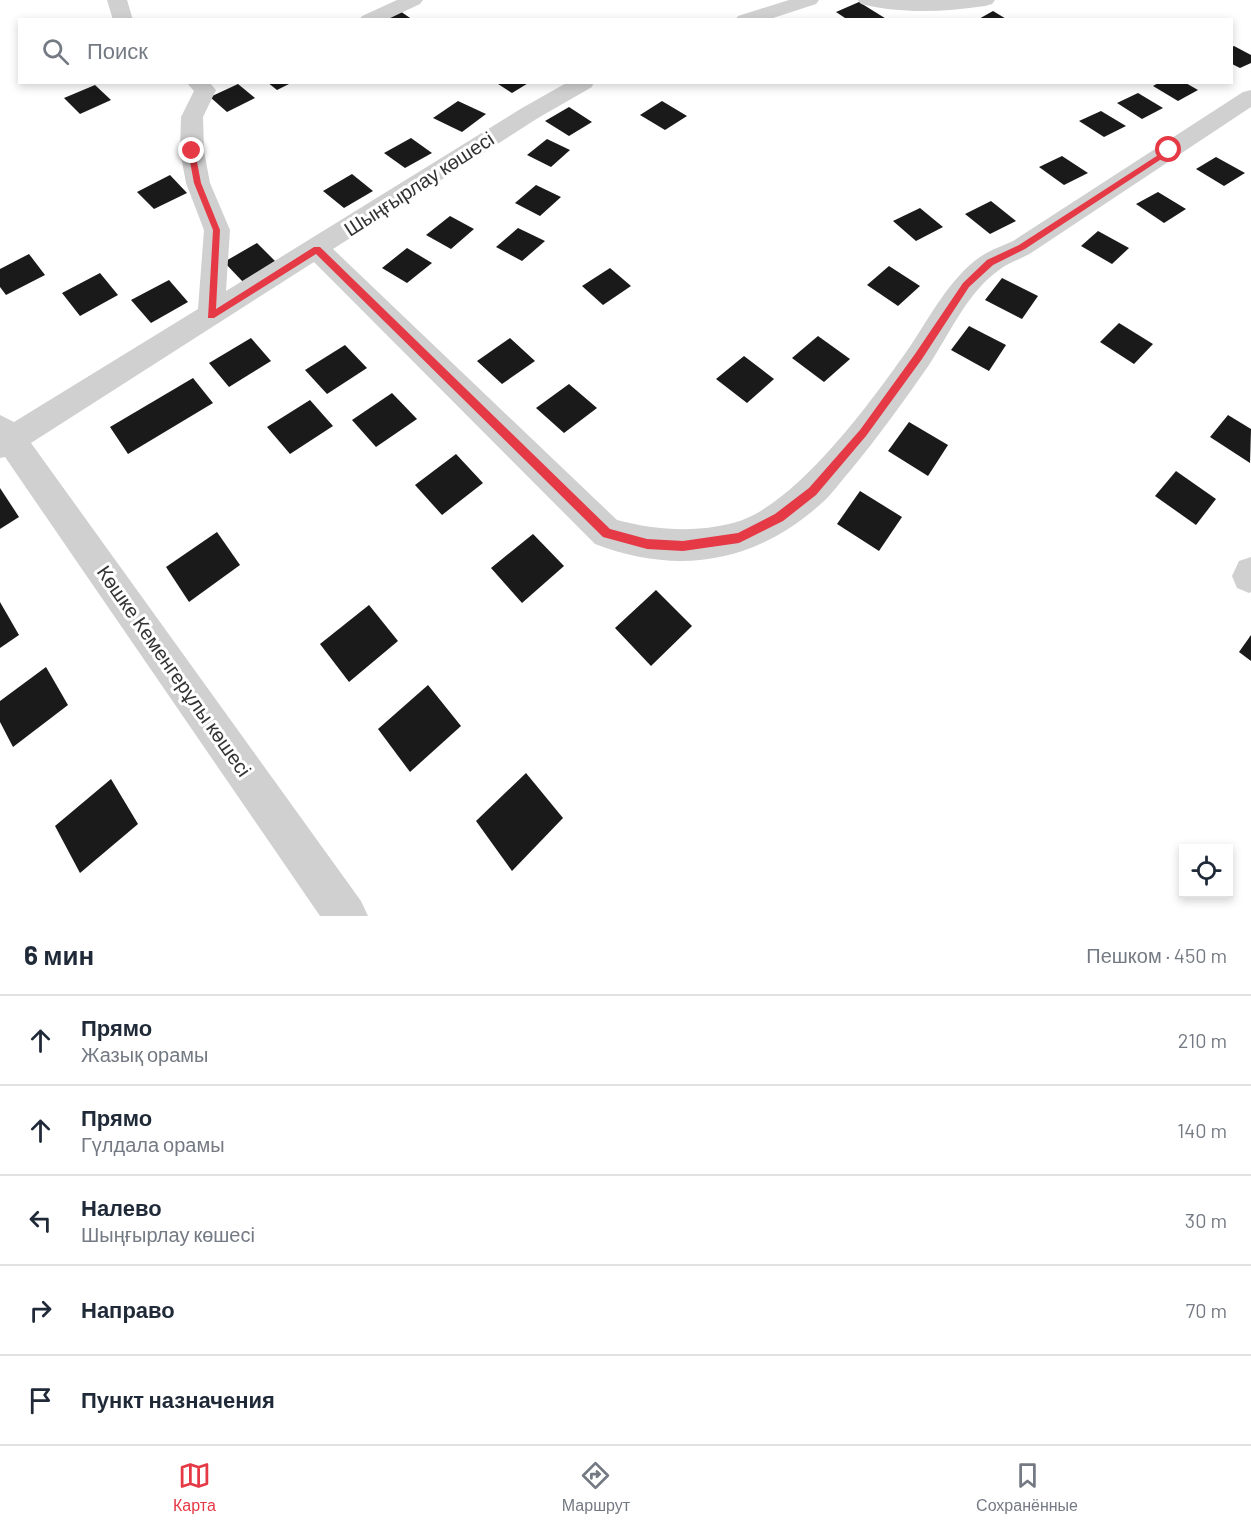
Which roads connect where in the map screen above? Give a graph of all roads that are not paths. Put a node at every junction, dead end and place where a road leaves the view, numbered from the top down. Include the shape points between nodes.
1 (117, 0) edge
2 (413, 0) edge
3 (809, 0) edge
4 (868, 0) edge
5 (985, 0) edge
6 (122, 18) edge
7 (373, 18) edge
8 (751, 18) edge
9 (581, 84) edge
10 (208, 85) edge
11 (1251, 96) edge
12 (317, 249) junction
13 (211, 316) junction
14 (4, 438) edge
15 (346, 916) edge

1 - 6 street
2 - 7 street
3 - 8 street
4 - 5 street via 943,7
9 - 12 street, Шыңғырлау көшесі
10 - 13 street via 192,117 192,151 198,183 216,230
11 - 12 street via 1022,247 990,262 966,285 863,433 813,491 779,517 739,538 683,546 647,544 607,533
12 - 13 street, Шыңғырлау көшесі
13 - 14 street, Шыңғырлау көшесі
14 - 15 street, Көшке Кеменгерұлы көшесі

